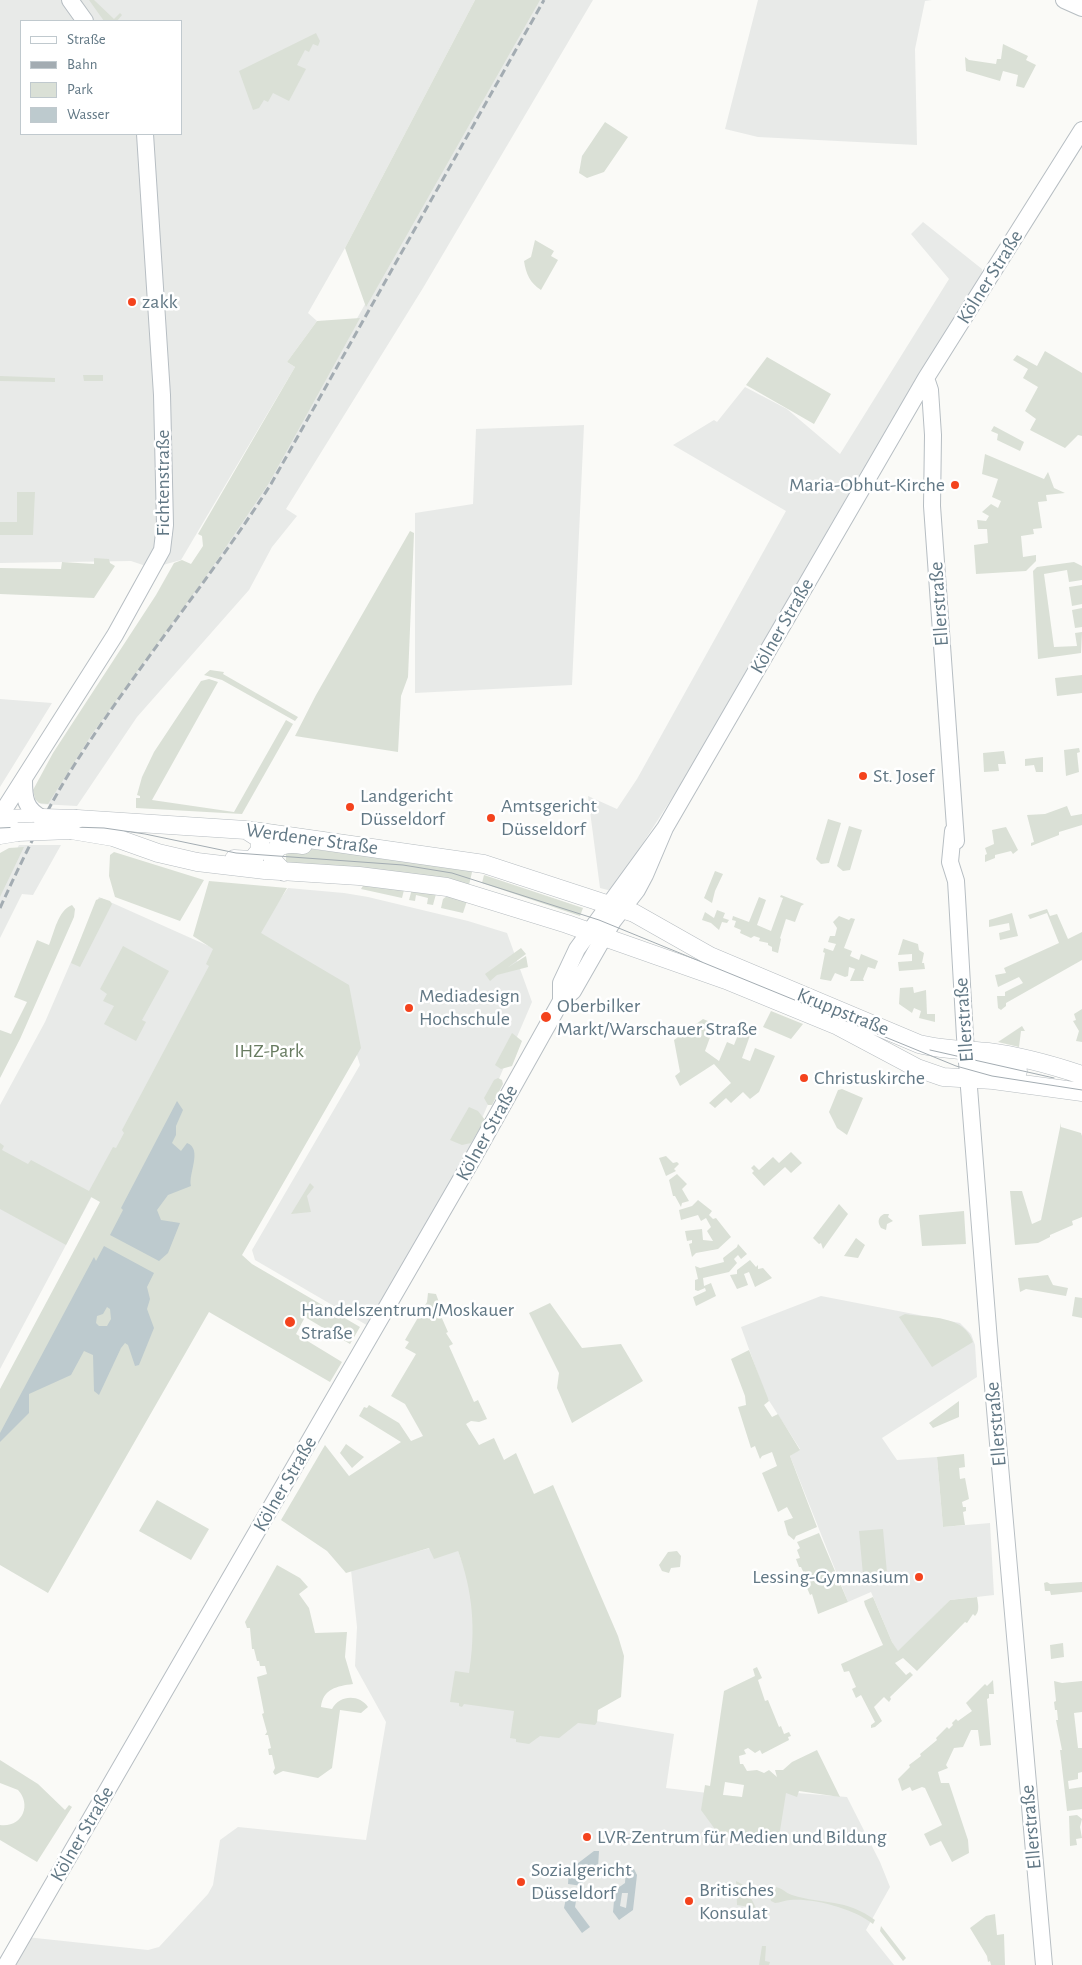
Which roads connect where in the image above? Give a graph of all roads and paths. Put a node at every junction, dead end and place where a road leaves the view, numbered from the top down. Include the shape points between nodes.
1 (70, 0) edge
2 (1064, 0) edge
3 (1082, 8) edge
4 (84, 20) edge
5 (1082, 130) edge
6 (146, 135) edge
7 (926, 378) junction
8 (899, 425) junction
9 (934, 435) junction
10 (24, 780) junction
11 (0, 817) edge
12 (27, 820) junction
13 (74, 824) junction
14 (246, 830) junction
15 (0, 835) edge
16 (142, 846) junction
17 (369, 846) junction
18 (284, 872) junction
19 (617, 907) junction
20 (597, 935) junction
21 (966, 1051) junction
22 (1082, 1074) edge
23 (968, 1079) junction
24 (1082, 1084) edge
25 (1082, 1092) edge
26 (6, 1965) edge
27 (1044, 1965) edge

1 - 4 street
2 - 3 street
5 - 7 street, Kölner Straße
6 - 10 street, Fichtenstraße via 162,395 165,538 156,566
7 - 8 street, Kölner Straße
7 - 9 street, Ellerstraße
8 - 9 street via 912,418 921,418
8 - 19 street, Kölner Straße via 665,828 645,875
9 - 21 street, Ellerstraße via 932,506 954,831 960,861 956,881
10 - 11 street, Fichtenstraße
10 - 12 street
11 - 12 main road, Werdener Straße
12 - 13 main road, Werdener Straße, bridge
12 - 13 main road, Werdener Straße, bridge
12 - 15 main road, Werdener Straße
13 - 14 main road, Werdener Straße
13 - 16 main road, Werdener Straße via 87,831
14 - 16 main road via 258,836 261,843 257,855 246,861
14 - 17 main road, Werdener Straße
16 - 18 main road, Werdener Straße via 197,862
17 - 18 main road via 354,852 297,844 280,846 273,861
17 - 19 main road, Werdener Straße via 484,864
18 - 20 main road, Werdener Straße via 439,885
19 - 20 street, Kölner Straße
19 - 21 main road, Kruppstraße via 710,956 868,1023 919,1044 942,1050
20 - 23 main road, Kruppstraße via 726,980 838,1026 917,1068 943,1077
20 - 26 street, Kölner Straße via 573,992 561,1001 469,1166
21 - 22 main road, Kruppstraße via 989,1052
21 - 23 street, Ellerstraße
23 - 24 main road via 976,1067 991,1066
23 - 25 main road, Kruppstraße
23 - 27 street, Ellerstraße

